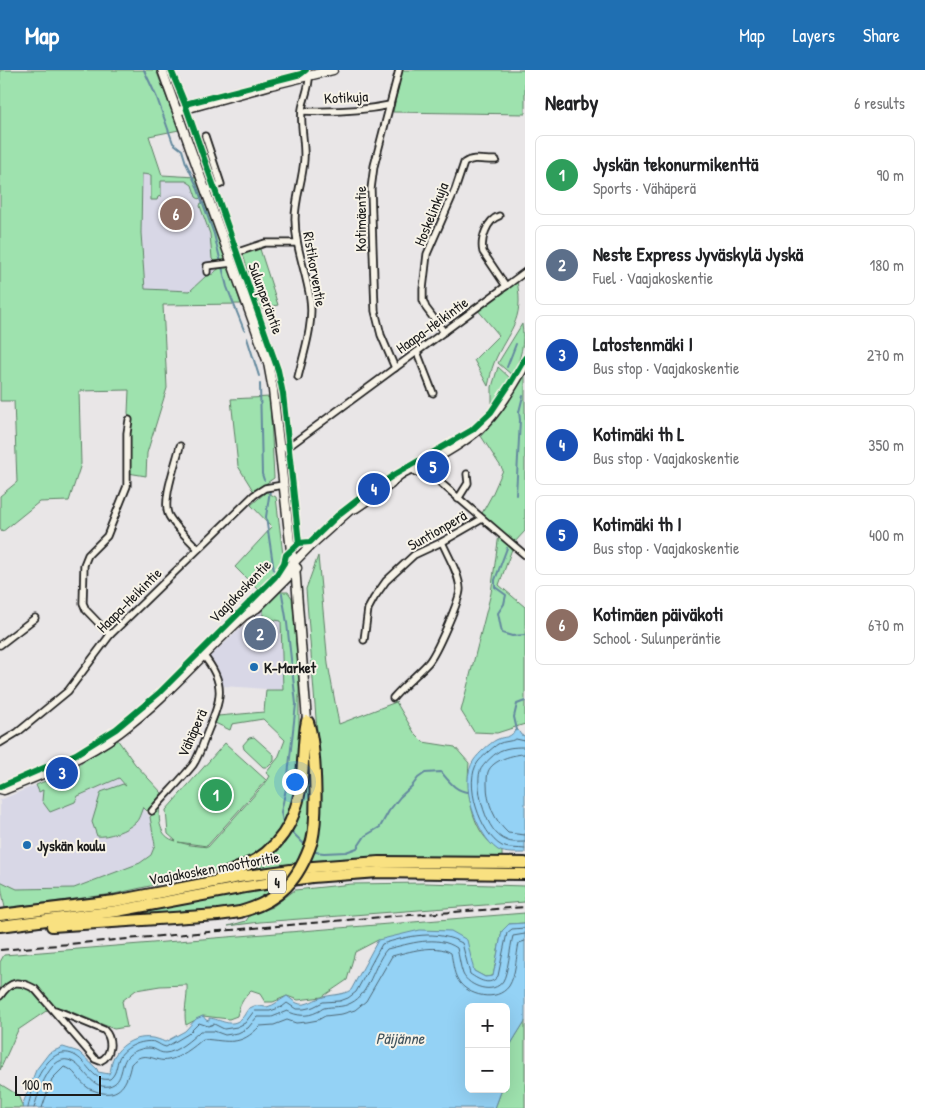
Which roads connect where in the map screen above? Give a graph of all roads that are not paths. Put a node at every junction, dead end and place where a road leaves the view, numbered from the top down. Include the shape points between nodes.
1 (162, 70) edge
2 (333, 70) edge
3 (399, 70) edge
4 (313, 73) edge
5 (390, 105) junction
6 (178, 111) junction
7 (302, 111) junction
8 (205, 136) dead end
9 (496, 160) dead end
10 (206, 190) junction
11 (499, 216) dead end
12 (296, 242) junction
13 (229, 255) junction
14 (228, 264) junction
15 (207, 272) dead end
16 (525, 272) edge
17 (506, 286) junction
18 (444, 332) junction
19 (417, 352) junction
20 (525, 365) edge
21 (395, 368) junction
22 (298, 377) dead end
23 (433, 393) dead end
24 (129, 420) dead end
25 (180, 446) dead end
26 (280, 448) junction
27 (420, 467) junction
28 (468, 474) dead end
29 (283, 485) junction
30 (458, 498) junction
31 (482, 518) junction
32 (442, 542) junction
33 (198, 550) junction
34 (525, 555) edge
35 (295, 566) junction
36 (35, 618) dead end
37 (110, 635) junction
38 (364, 640) dead end
39 (0, 645) edge
40 (203, 655) junction
41 (393, 698) dead end
42 (307, 721) junction
43 (0, 743) edge
44 (1, 791) edge
45 (152, 811) dead end
46 (525, 863) edge
47 (525, 874) edge
48 (209, 883) junction
49 (0, 916) edge
50 (32, 923) junction
51 (0, 926) edge
52 (0, 996) edge
53 (55, 1010) junction

1 - 6 street, Sulunperäntie
2 - 4 street
3 - 5 street, Kotimäentie
4 - 6 street
4 - 7 street, Ristikorventie
5 - 7 street, Kotikuja via 329,112
5 - 21 street, Kotimäentie via 371,189 375,311
6 - 10 street, Sulunperäntie
7 - 12 street, Ristikorventie via 304,158 295,218
8 - 10 street via 221,184
9 - 18 street, Hoskelinkuja via 474,158 464,163 427,254 424,300 426,308
10 - 13 street, Sulunperäntie
11 - 17 street via 490,223 482,247
12 - 13 street via 265,243
12 - 22 street, Ristikorventie via 310,298 311,317
13 - 14 street, Sulunperäntie
14 - 15 street via 207,266
14 - 26 street, Sulunperäntie via 268,363
16 - 17 street, Haapa-Heikintie
17 - 18 street, Haapa-Heikintie
18 - 19 street, Haapa-Heikintie
19 - 21 street, Haapa-Heikintie
19 - 23 street
20 - 27 street, Vaajakoskentie via 485,424
21 - 26 street, Haapa-Heikintie via 288,447
24 - 37 street via 127,486 107,536 88,555 84,565 83,603
25 - 33 street via 167,506 169,516
26 - 29 street, Sulunperäntie
27 - 30 street
27 - 35 street, Vaajakoskentie via 356,508 354,514
28 - 30 street via 468,482
29 - 33 street, Haapa-Heikintie via 265,488 254,495
29 - 35 street, Sulunperäntie
30 - 31 street
31 - 32 street, Suntionperä
31 - 34 street
32 - 38 street, Suntionperä via 414,555 386,581 368,609
32 - 41 street via 460,589 456,603 434,654
33 - 37 street, Haapa-Heikintie
35 - 40 street, Vaajakoskentie via 257,608 245,614
35 - 42 street, Sulunperäntie
36 - 39 street
37 - 43 street, Haapa-Heikintie via 68,691
40 - 44 street, Vaajakoskentie via 119,733 58,767
40 - 45 street, Vähäperä via 217,675 220,693 217,708 196,760
42 - 48 highway via 302,782 287,829 260,857
42 - 50 highway, bridge via 311,732 315,781 312,841 300,871 268,902 240,912 218,915 48,926
46 - 48 highway, Vaajakosken moottoritie / 4 via 379,862 313,867
47 - 50 highway, Vaajakosken moottoritie / 4 via 378,872 312,877
48 - 49 highway, Vaajakosken moottoritie / 4 via 115,901
50 - 51 highway, Vaajakosken moottoritie / 4
52 - 53 street via 10,985 22,983 35,989
53 - 53 street via 108,1033 107,1057 95,1059

